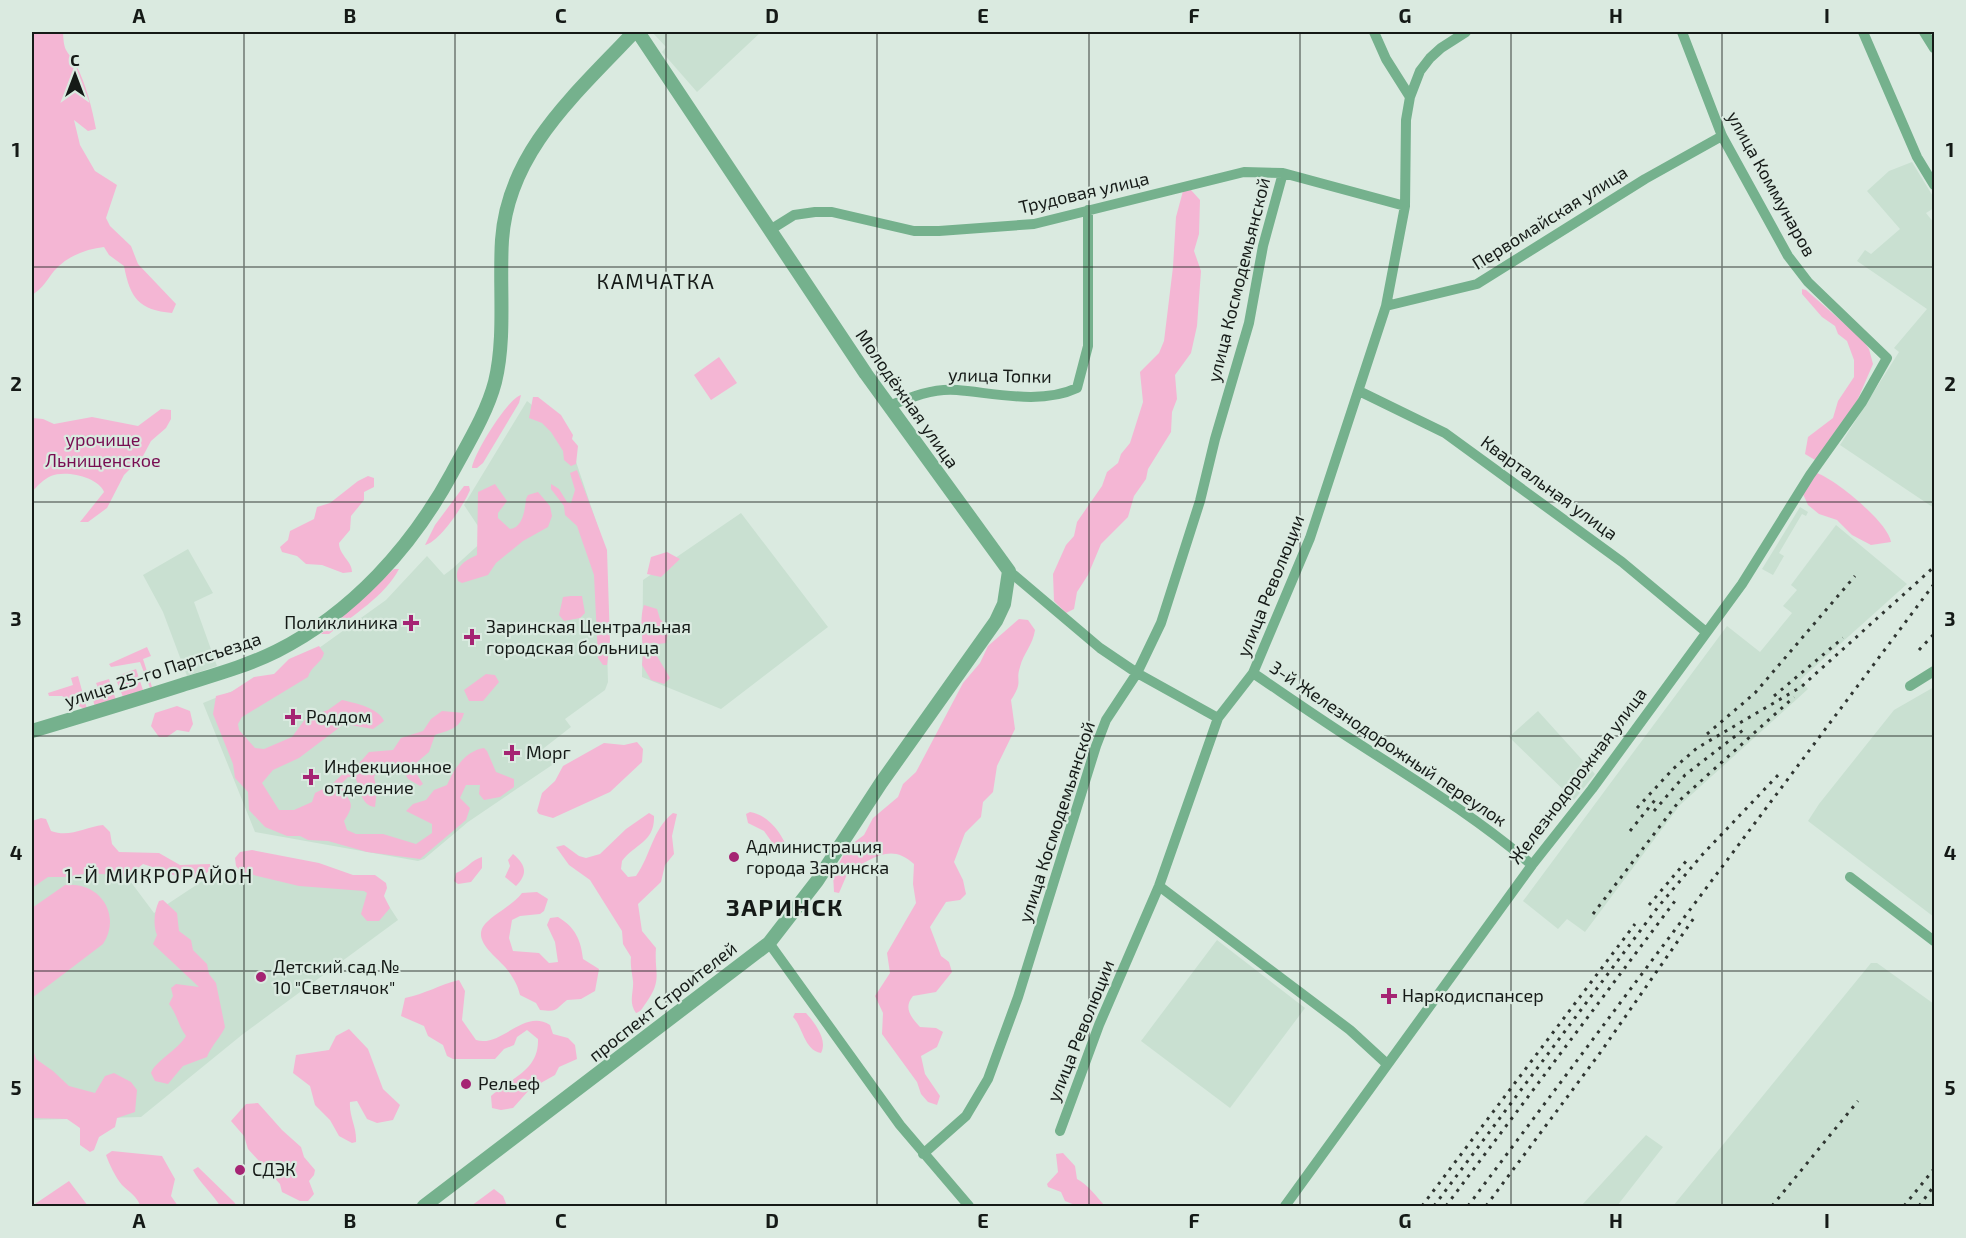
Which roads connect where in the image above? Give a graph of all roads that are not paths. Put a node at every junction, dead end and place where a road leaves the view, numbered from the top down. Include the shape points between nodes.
1 (634, 32) edge
2 (638, 32) edge
3 (1374, 32) edge
4 (1466, 32) edge
5 (1682, 32) edge
6 (1863, 32) edge
7 (1924, 32) edge
8 (1935, 48) edge
9 (1410, 97) junction
10 (1722, 136) junction
11 (1283, 173) junction
12 (1935, 185) edge
13 (1405, 206) junction
14 (1088, 210) junction
15 (770, 230) junction
16 (1386, 306) junction
17 (1887, 357) joint
18 (1359, 391) junction
19 (890, 406) junction
20 (1009, 571) junction
21 (1706, 632) junction
22 (1935, 670) edge
23 (1137, 673) junction
24 (1253, 674) junction
25 (1910, 686) dead end
26 (1218, 718) junction
27 (32, 731) edge
28 (1532, 866) junction
29 (1850, 877) dead end
30 (1159, 886) junction
31 (1935, 941) edge
32 (769, 943) junction
33 (1387, 1064) junction
34 (1060, 1131) dead end
35 (923, 1154) junction
36 (424, 1206) edge
37 (969, 1206) edge
38 (1285, 1206) edge

1 - 27 street, улица 25-го Партсъезда via 547,124 522,166 511,194 502,239 495,382 438,499 389,564 336,613 277,651 239,667
2 - 15 street, Молодёжная улица
3 - 9 street
4 - 9 street, улица Революции via 1430,58
5 - 10 street, улица Коммунаров
6 - 12 street via 1917,157
7 - 8 street
9 - 13 street, улица Революции
10 - 16 street, Первомайская улица via 1645,179 1477,284
10 - 17 street, улица Коммунаров via 1788,256 1808,282
11 - 13 street, Трудовая улица
11 - 14 street, Трудовая улица via 1244,172
11 - 23 street, улица Космодемьянской via 1263,246 1249,323 1200,501 1161,623
13 - 16 street, улица Революции
14 - 15 street, Трудовая улица via 1034,224 939,231 914,231 832,212 815,212 794,215
14 - 19 street, улица Топки via 1088,346 1077,388 1067,393 1034,396 934,391
15 - 19 street, Молодёжная улица
16 - 18 street, улица Революции
17 - 21 street, Железнодорожная улица via 1851,419
18 - 21 street, Квартальная улица via 1445,433 1623,562
18 - 24 street, улица Революции via 1310,538
19 - 20 street, Молодёжная улица
20 - 23 street, Молодёжная улица via 1092,641
20 - 32 street, проспект Строителей via 1004,604 996,621 817,881
21 - 28 street, Железнодорожная улица
22 - 25 street
23 - 26 street, Молодёжная улица
23 - 35 street, улица Космодемьянской via 1106,720 1096,746 1018,997 988,1079 966,1116
24 - 26 street, улица Революции
24 - 28 street, 3-й Железнодорожный переулок via 1425,784 1490,829
26 - 30 street, улица Революции
28 - 33 street, Железнодорожная улица
29 - 31 street
30 - 33 street via 1350,1030
30 - 34 street, улица Революции via 1099,1025
32 - 35 street
32 - 36 street, проспект Строителей
33 - 38 street, Железнодорожная улица
35 - 37 street

